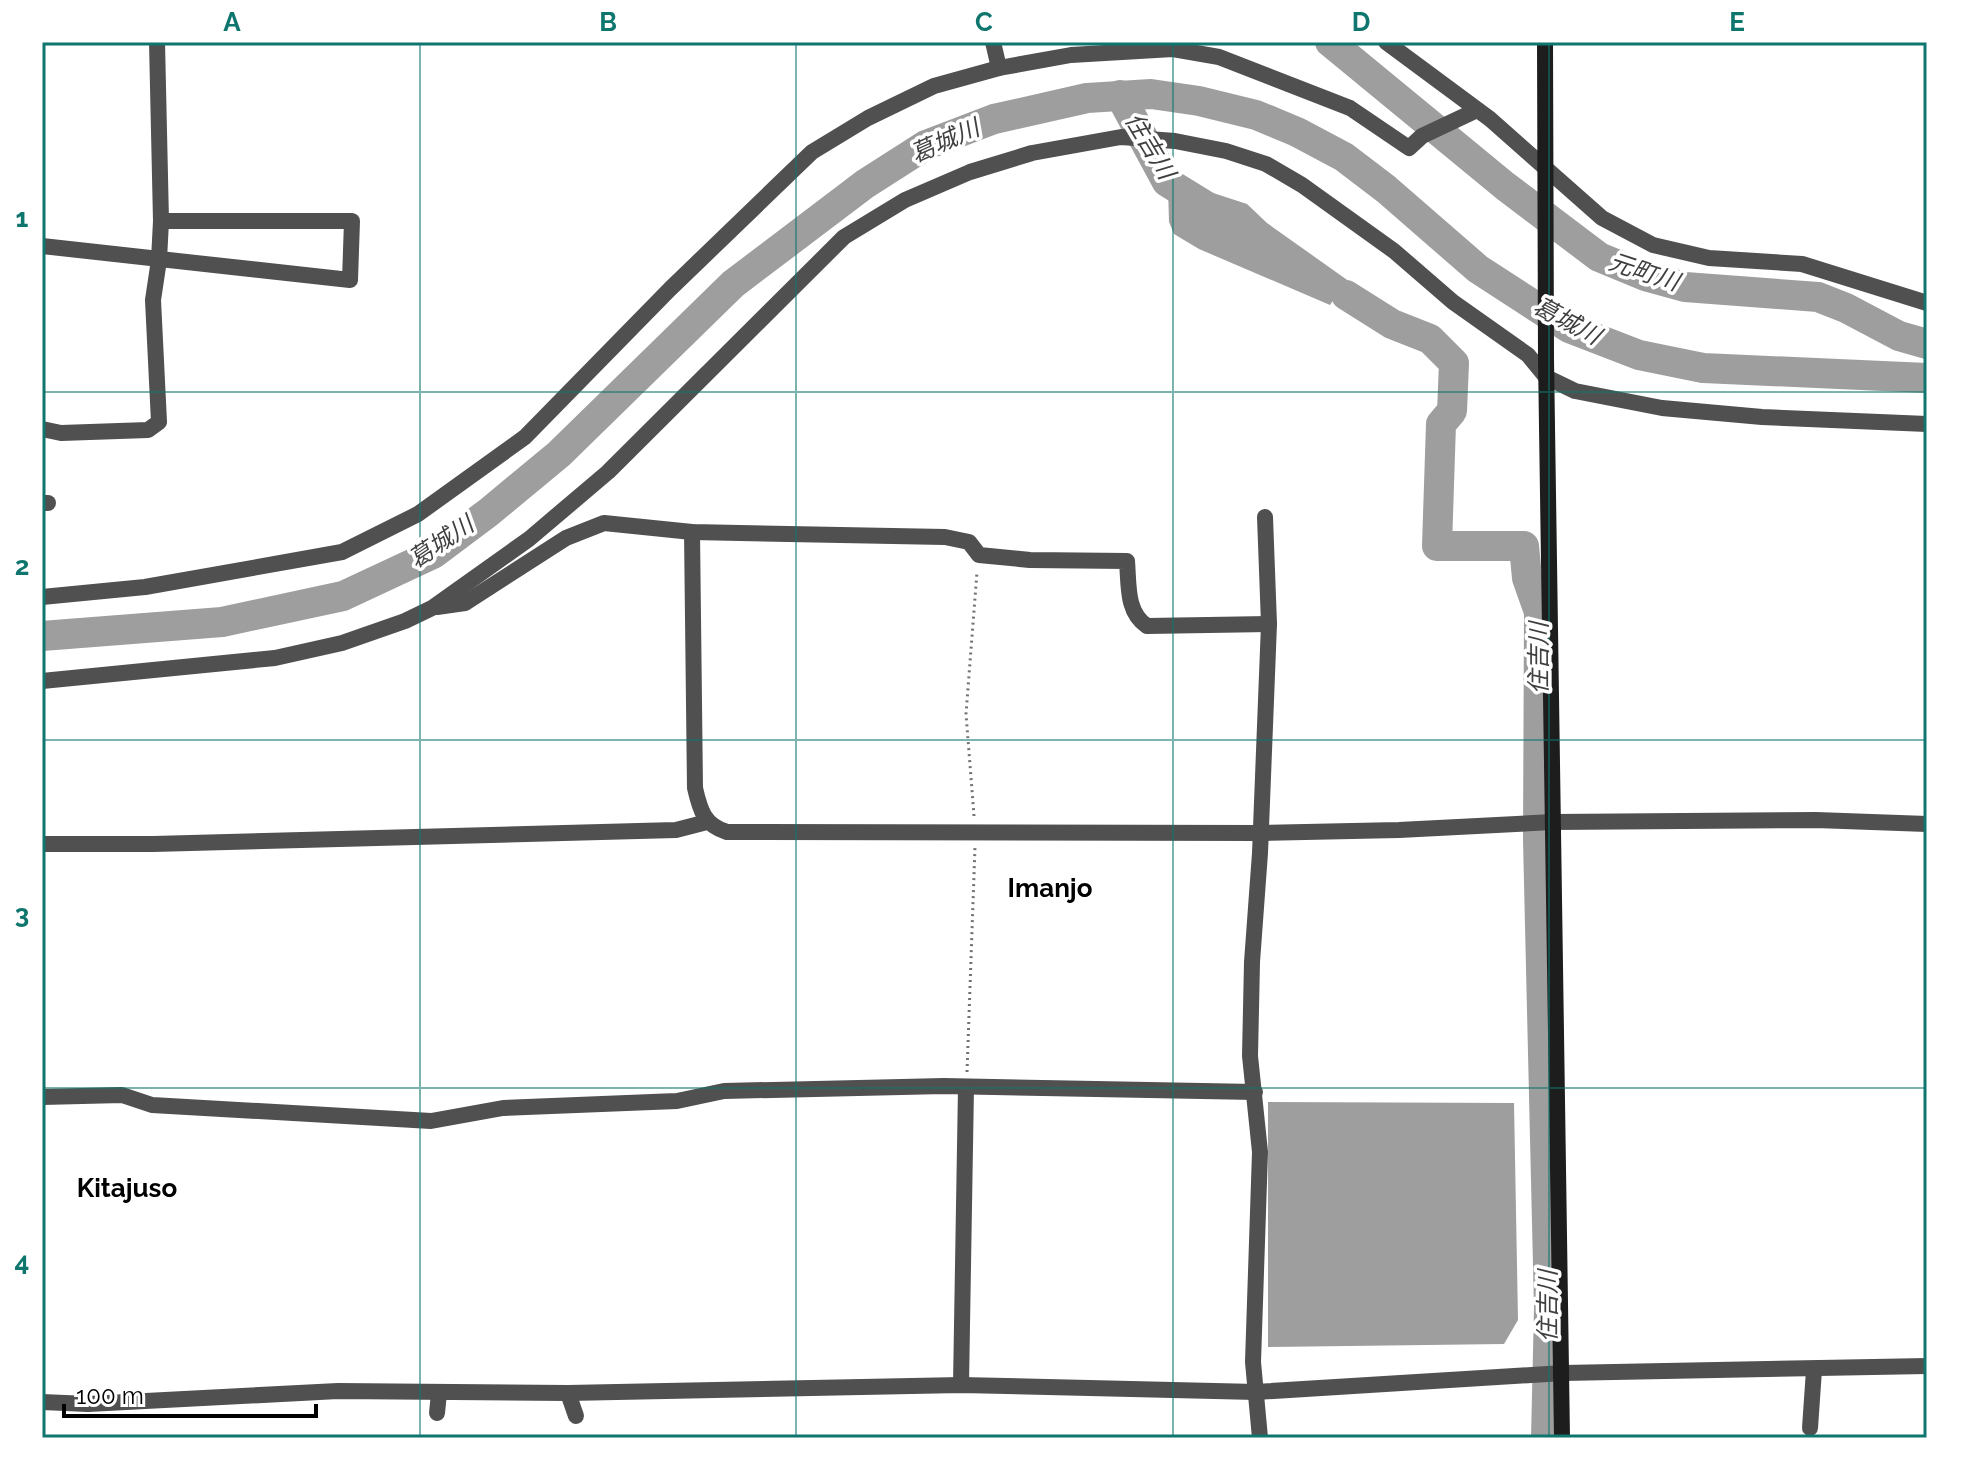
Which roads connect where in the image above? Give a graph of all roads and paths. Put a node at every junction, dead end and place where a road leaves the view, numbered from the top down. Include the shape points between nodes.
1 (157, 42) edge
2 (993, 42) edge
3 (1386, 42) edge
4 (1545, 42) edge
5 (999, 68) junction
6 (1477, 110) junction
7 (1544, 172) junction
8 (161, 221) junction
9 (42, 246) edge
10 (159, 260) junction
11 (1927, 303) edge
12 (1546, 377) junction
13 (1927, 424) edge
14 (42, 429) edge
15 (1265, 517) dead end
16 (692, 532) junction
17 (979, 555) junction
18 (42, 597) edge
19 (432, 608) junction
20 (1269, 624) junction
21 (42, 681) edge
22 (707, 822) junction
23 (1544, 823) junction
24 (1927, 824) edge
25 (976, 833) junction
26 (1261, 833) junction
27 (42, 844) edge
28 (966, 1087) junction
29 (1255, 1092) junction
30 (42, 1097) edge
31 (1927, 1366) edge
32 (1814, 1370) junction
33 (1552, 1373) junction
34 (961, 1385) junction
35 (1256, 1392) junction
36 (439, 1393) junction
37 (568, 1393) junction
38 (42, 1402) edge
39 (437, 1413) dead end
40 (576, 1416) dead end
41 (1810, 1428) dead end
42 (1260, 1438) edge
43 (1562, 1438) edge

1 - 8 street
2 - 5 street
3 - 6 street
4 - 7 street
5 - 6 street via 1071,55 1173,49 1219,57 1350,108 1409,148 1422,136
5 - 18 street via 934,86 812,152 525,437 418,514 342,552 145,587
6 - 7 street
7 - 11 street via 1602,218 1653,245 1709,258 1802,264
7 - 12 street
8 - 10 street
8 - 10 street via 352,221 350,280
9 - 10 street
10 - 14 street via 153,300 159,422 148,430
12 - 13 street via 1575,391 1662,408
12 - 19 street via 1528,355 1453,302 1394,251 1266,164 1175,141 1121,137 1032,153 905,200 844,237 608,472 529,539
12 - 23 street
15 - 20 street
16 - 17 street via 945,537 969,542
16 - 19 street via 604,523 566,538 465,603
16 - 22 street via 695,788
17 - 20 street via 1127,561 1131,607 1147,626
17 - 25 path via 966,714
19 - 21 street via 342,643 275,658
20 - 26 street
22 - 25 street via 727,832
22 - 27 street via 676,830
23 - 24 street
23 - 26 street
23 - 33 street
25 - 26 street
25 - 28 path
26 - 29 street via 1252,962 1250,1056
28 - 29 street
28 - 30 street via 724,1091 677,1101 503,1108 431,1121 152,1105 122,1095
28 - 34 street
29 - 35 street via 1260,1152
31 - 32 street
32 - 33 street
32 - 41 street
33 - 35 street
33 - 43 street
34 - 35 street
34 - 37 street
35 - 42 street
36 - 37 street
36 - 38 street via 338,1391
36 - 39 street
37 - 40 street

